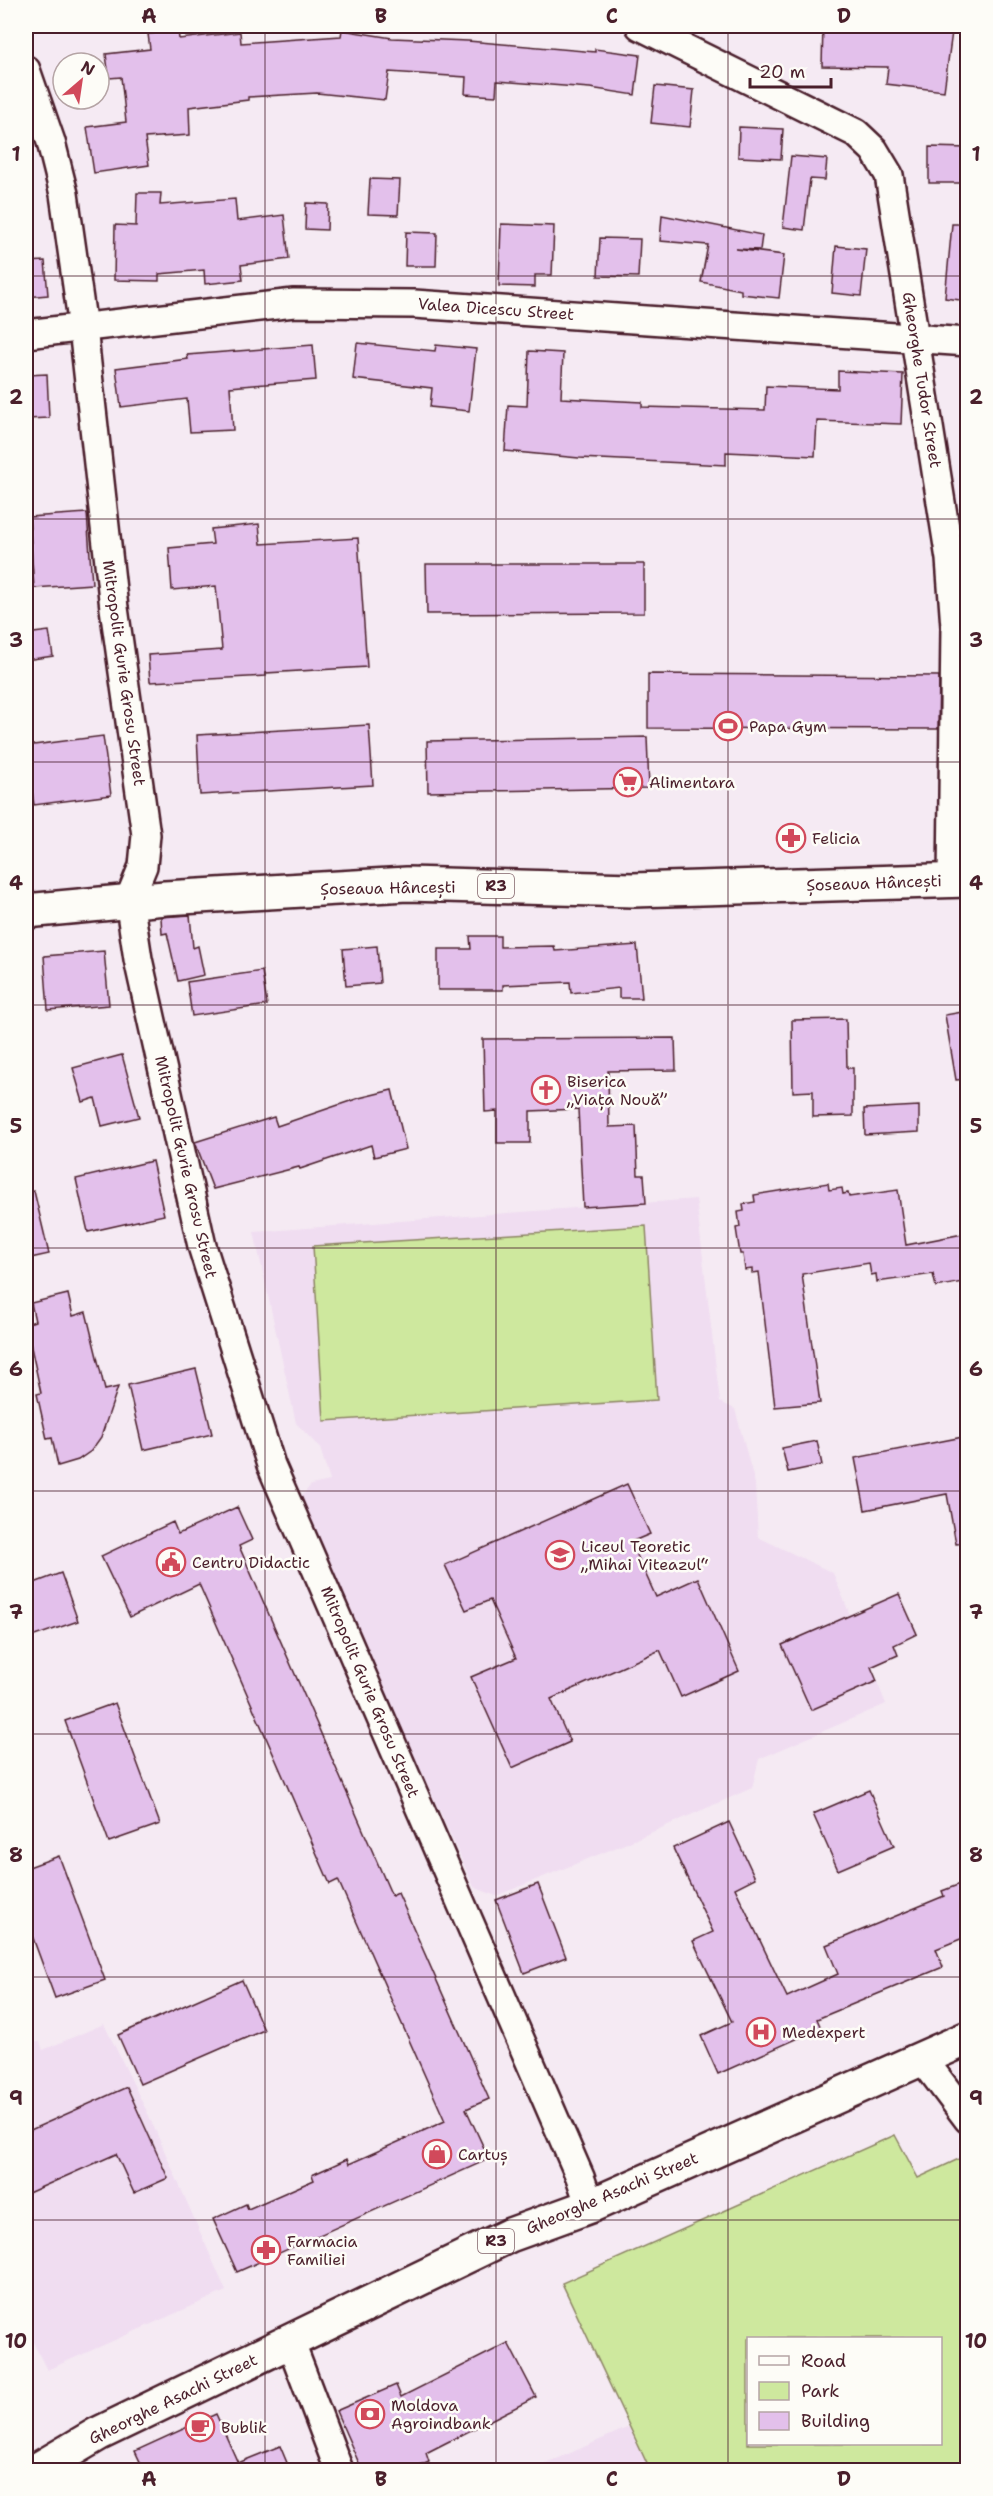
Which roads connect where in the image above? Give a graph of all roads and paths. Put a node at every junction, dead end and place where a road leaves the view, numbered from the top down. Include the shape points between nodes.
1 (640, 26) edge
2 (26, 70) edge
3 (83, 328) junction
4 (26, 334) edge
5 (916, 339) junction
6 (968, 342) edge
7 (960, 880) edge
8 (129, 900) junction
9 (26, 911) edge
10 (968, 2038) edge
11 (922, 2058) junction
12 (968, 2119) edge
13 (590, 2206) junction
14 (290, 2341) junction
15 (37, 2470) edge
16 (339, 2470) edge

1 - 5 street, Gheorghe Tudor Street via 837,122 874,150 889,175
2 - 3 street, Mitropolit Gurie Grosu Street via 51,142 63,194
3 - 4 street, Valea Dicescu Street
3 - 5 street, Valea Dicescu Street via 294,303 414,304
3 - 8 street, Mitropolit Gurie Grosu Street via 114,608 146,834 143,866
5 - 6 street, Valea Dicescu Street
5 - 7 street, Gheorghe Tudor Street via 950,559
7 - 8 main road, Șoseaua Hâncești / R3 via 633,890 407,884
8 - 9 main road, Șoseaua Hâncești / R3
8 - 13 street, Mitropolit Gurie Grosu Street via 138,959 202,1246 271,1464
10 - 11 main road, Gheorghe Asachi Street / R3
11 - 12 street
11 - 13 main road, Gheorghe Asachi Street / R3
13 - 14 main road, Gheorghe Asachi Street / R3 via 510,2235
14 - 15 main road, Gheorghe Asachi Street / R3 via 98,2434
14 - 16 street

